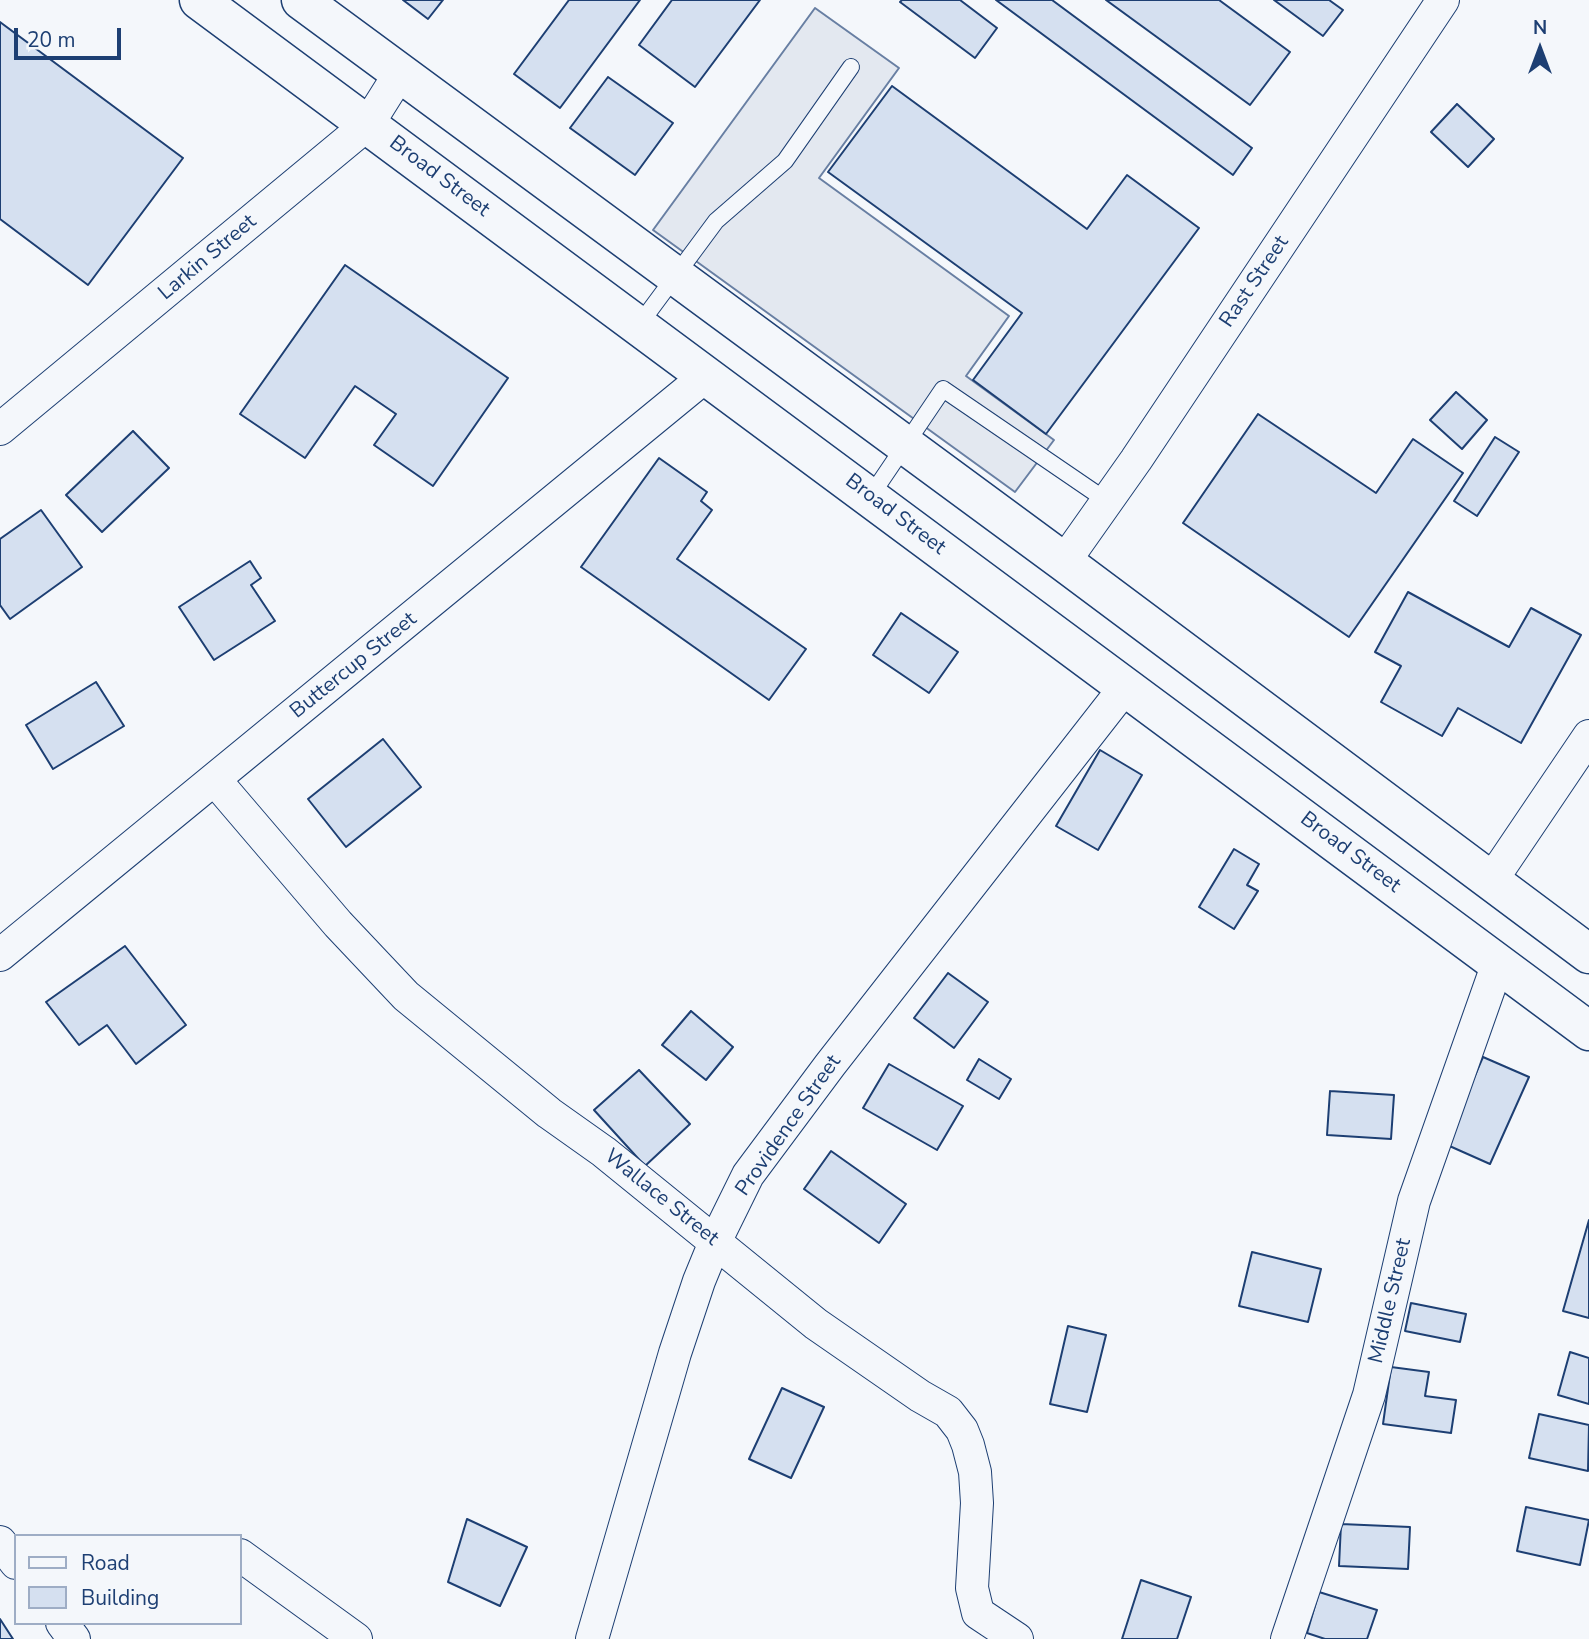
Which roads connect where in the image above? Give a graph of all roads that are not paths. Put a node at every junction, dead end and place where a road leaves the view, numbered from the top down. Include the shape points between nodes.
1 (199, 0) edge
2 (301, 0) edge
3 (1443, 0) edge
4 (851, 66) dead end
5 (400, 73) junction
6 (368, 124) junction
7 (675, 275) junction
8 (639, 325) junction
9 (707, 376) junction
10 (0, 429) edge
11 (905, 445) junction
12 (870, 496) junction
13 (1107, 501) junction
14 (1065, 562) junction
15 (1126, 686) junction
16 (1589, 736) edge
17 (215, 780) junction
18 (1491, 881) junction
19 (1589, 954) edge
20 (0, 955) edge
21 (1498, 963) junction
22 (1589, 1031) edge
23 (715, 1242) junction
24 (0, 1542) edge
25 (242, 1556) edge
26 (14, 1560) edge
27 (356, 1639) edge
28 (592, 1639) edge
29 (1017, 1639) edge
30 (1287, 1639) edge

1 - 6 main road, Broad Street
2 - 5 main road
3 - 13 street, Rast Street
4 - 7 lane via 785,161 716,221
5 - 6 street, Larkin Street
5 - 7 main road
6 - 8 main road, Broad Street
6 - 10 street, Larkin Street
7 - 8 lane
7 - 11 main road
8 - 9 main road, Broad Street
9 - 12 main road, Broad Street
9 - 17 street, Buttercup Street
11 - 12 lane
11 - 13 lane via 943,389
11 - 14 main road
12 - 15 main road, Broad Street
13 - 14 street, Rast Street
14 - 18 main road
15 - 21 main road, Broad Street
15 - 23 street, Providence Street via 748,1175
16 - 18 street
17 - 20 street, Buttercup Street
17 - 23 street, Wallace Street via 406,996
18 - 19 main road
21 - 22 main road, Broad Street
21 - 30 street, Middle Street via 1414,1201 1369,1395
23 - 28 street, Providence Street via 675,1353
23 - 29 street, Wallace Street via 816,1324 948,1412 962,1430 975,1472 972,1588 978,1614
24 - 26 street
25 - 27 street

